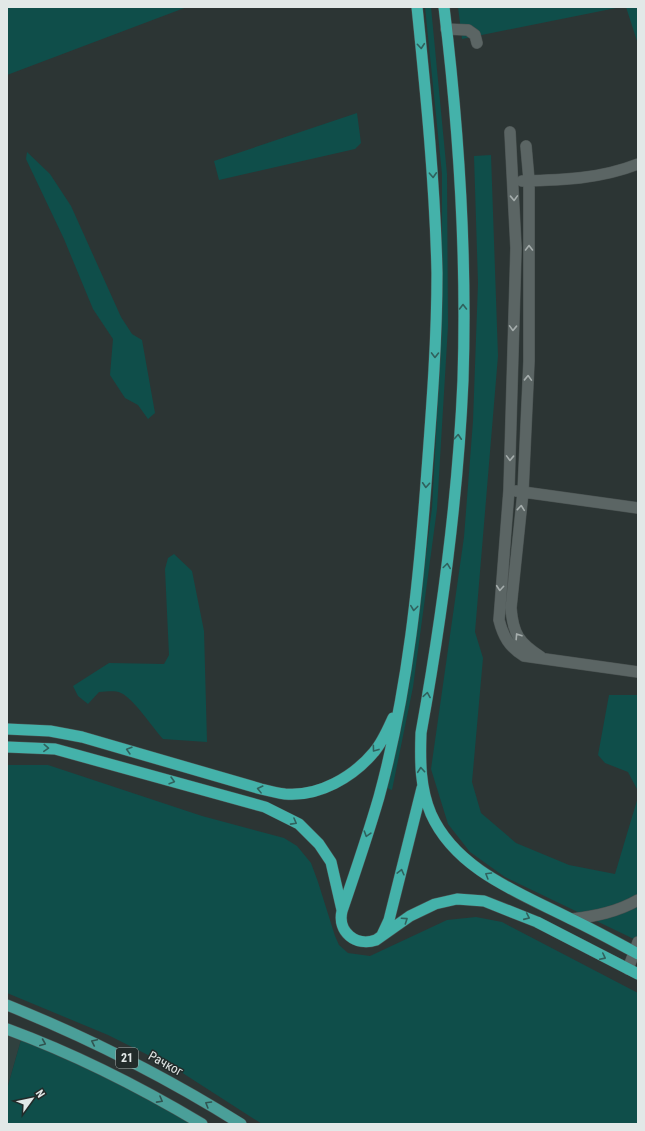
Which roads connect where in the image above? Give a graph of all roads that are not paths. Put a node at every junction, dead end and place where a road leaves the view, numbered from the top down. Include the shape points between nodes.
1 (417, 7) edge
2 (444, 7) edge
3 (446, 29) junction
4 (477, 43) dead end
5 (510, 132) dead end
6 (526, 146) dead end
7 (638, 164) edge
8 (529, 180) junction
9 (514, 181) junction
10 (509, 490) junction
11 (523, 492) junction
12 (638, 508) edge
13 (547, 661) junction
14 (638, 672) edge
15 (400, 702) junction
16 (7, 729) edge
17 (7, 747) edge
18 (423, 787) junction
19 (638, 900) edge
20 (342, 911) junction
21 (572, 919) junction
22 (382, 936) junction
23 (637, 950) edge
24 (633, 972) edge
25 (7, 1005) edge
26 (7, 1029) edge
27 (202, 1124) edge
28 (241, 1124) edge

1 -> 15 highway via 435,218 435,364 421,548
2 - 3 highway
3 - 4 street via 468,30 475,35
18 -> 3 highway via 421,733 451,536 462,381 462,220 451,62
5 - 9 street
6 - 8 street
7 - 8 street via 614,173 592,177
8 - 9 street
11 -> 8 street via 529,361
9 -> 10 street via 516,248
10 - 11 street
10 -> 13 street via 499,620 503,636 515,650 524,656
11 - 12 street
13 -> 11 street via 530,650 518,638 512,626 510,608
13 - 14 street
15 -> 16 highway via 374,752 346,777 330,786 287,794 261,789 82,737 50,731
15 -> 20 highway via 379,797
17 -> 20 highway via 55,749 266,807 300,824 319,844 331,862
21 -> 18 highway via 525,896 469,862 451,845 436,824
22 -> 18 highway
19 - 21 street via 614,912
20 - 22 highway via 341,921 350,937 365,942
21 - 23 highway
22 -> 24 highway via 410,916 436,904 462,899 484,901 537,922
23 - 24 street
28 -> 25 main road, Рачког / 21 via 146,1068
26 -> 27 main road, 21 via 100,1068

